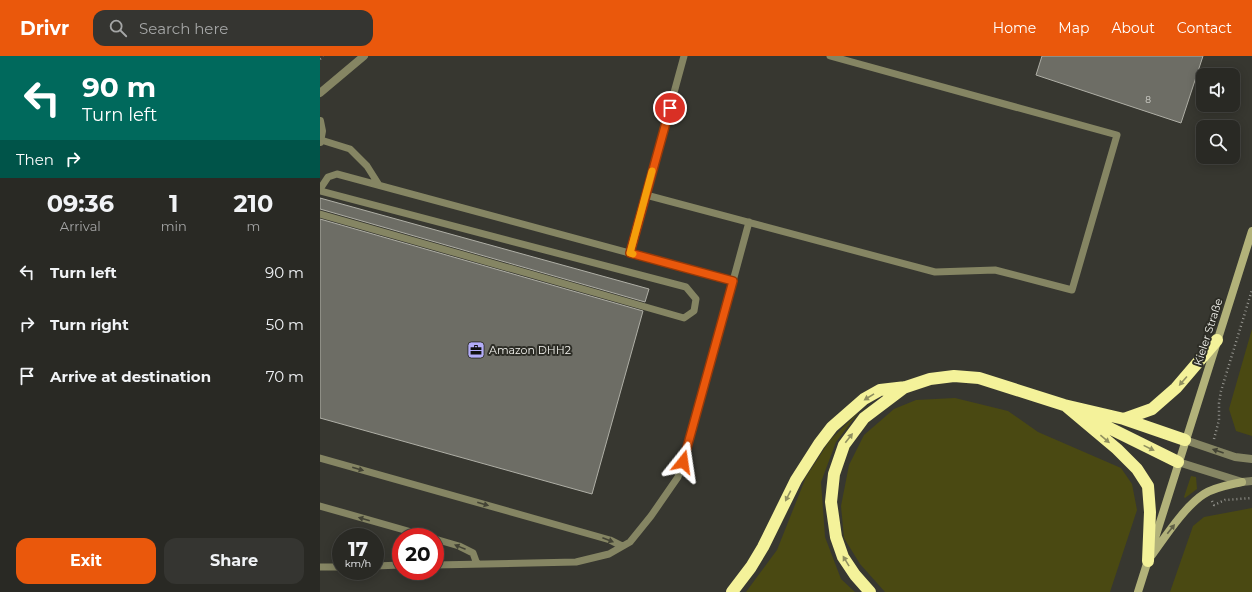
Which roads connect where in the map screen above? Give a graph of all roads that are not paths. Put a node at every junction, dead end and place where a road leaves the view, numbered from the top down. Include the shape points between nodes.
1 (364, 56) edge
2 (684, 56) edge
3 (830, 56) edge
4 (320, 93) edge
5 (320, 121) edge
6 (320, 141) edge
7 (379, 184) junction
8 (320, 190) edge
9 (646, 195) junction
10 (320, 214) edge
11 (749, 222) junction
12 (1252, 231) edge
13 (630, 253) junction
14 (733, 281) junction
15 (1217, 340) junction
16 (906, 387) junction
17 (1064, 405) junction
18 (1124, 419) junction
19 (1185, 440) junction
20 (320, 458) edge
21 (1252, 459) edge
22 (1178, 462) junction
23 (1252, 481) edge
24 (1242, 482) junction
25 (320, 506) edge
26 (397, 528) edge
27 (444, 542) edge
28 (622, 546) junction
29 (1148, 561) junction
30 (477, 564) junction
31 (444, 565) edge
32 (320, 567) edge
33 (332, 567) edge
34 (732, 592) edge
35 (870, 592) edge
36 (1138, 592) edge

1 - 4 street
2 - 9 lane
3 - 11 lane via 1117,136 1072,290 995,270 935,272
5 - 6 street
6 - 7 lane via 350,149 367,166
7 - 8 lane via 337,174 328,177
7 - 13 lane
8 - 10 lane via 686,288 696,299 694,311 684,318
9 - 11 lane
9 - 13 lane
11 - 14 lane
12 - 15 main road, Kieler Straße
13 - 14 lane
14 - 28 lane via 678,476 651,516 630,542
15 -> 18 highway via 1176,388 1152,409
15 - 19 main road, Kieler Straße
16 - 17 highway via 930,379 954,376 979,378
16 -> 34 highway via 880,390 864,399 832,427 796,480 763,547
35 -> 16 highway via 843,557 836,537 831,502 834,474 844,445 864,418
17 - 18 highway
17 -> 22 highway
17 -> 29 highway via 1117,449 1137,469 1148,486
18 - 19 highway
21 -> 19 street via 1235,458
19 - 22 main road, Kieler Straße
20 -> 28 lane via 610,540
22 - 24 street
22 - 29 main road, Kieler Straße
23 - 24 street
29 -> 24 main road via 1169,531 1202,495
26 -> 25 lane
30 -> 27 lane via 473,553
28 - 30 lane via 609,554 576,562
29 - 36 main road, Kieler Straße
30 - 31 lane
32 - 33 lane

